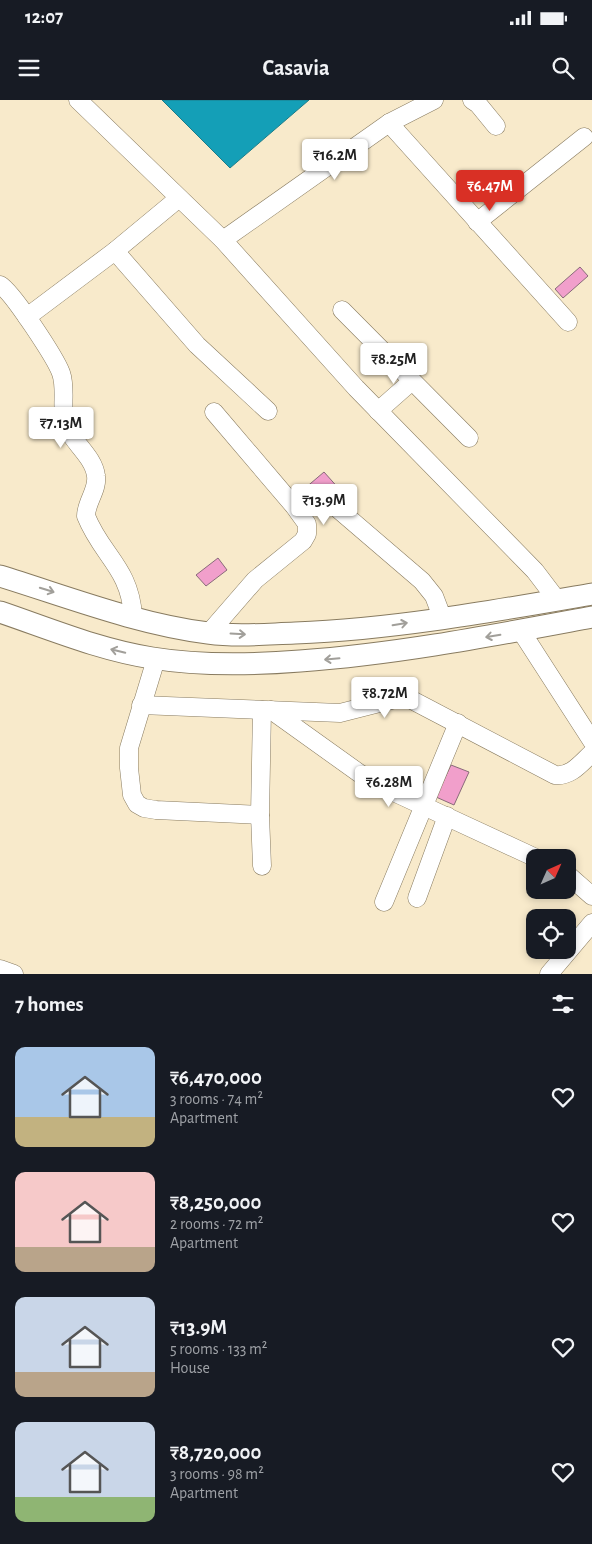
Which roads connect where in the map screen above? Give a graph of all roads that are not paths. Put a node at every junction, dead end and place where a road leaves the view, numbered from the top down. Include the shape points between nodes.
1 (78, 100) edge
2 (434, 100) edge
3 (472, 100) edge
4 (389, 123) junction
5 (496, 126) dead end
6 (584, 137) dead end
7 (179, 198) junction
8 (477, 222) junction
9 (223, 240) junction
10 (115, 251) junction
11 (0, 285) edge
12 (342, 310) dead end
13 (27, 317) junction
14 (568, 322) dead end
15 (412, 380) junction
16 (268, 411) dead end
17 (378, 411) junction
18 (214, 412) dead end
19 (469, 438) dead end
20 (338, 509) dead end
21 (0, 576) edge
22 (592, 594) edge
23 (557, 600) junction
24 (0, 612) edge
25 (121, 613) junction
26 (442, 617) junction
27 (592, 617) edge
28 (562, 624) junction
29 (521, 631) junction
30 (209, 633) junction
31 (156, 659) junction
32 (141, 706) junction
33 (266, 710) junction
34 (458, 723) junction
35 (592, 741) edge
36 (592, 753) edge
37 (424, 805) junction
38 (260, 815) junction
39 (447, 816) junction
40 (526, 853) edge
41 (262, 866) dead end
42 (576, 882) edge
43 (592, 896) edge
44 (417, 898) dead end
45 (384, 902) dead end
46 (592, 924) edge
47 (0, 969) edge
48 (14, 974) edge
49 (549, 974) edge

1 - 7 street
2 - 4 street
3 - 5 street
4 - 8 street
4 - 9 street
6 - 8 street
7 - 9 street
7 - 10 street
8 - 14 street
9 - 17 street
10 - 13 street
10 - 16 street via 197,345
11 - 13 street
12 - 15 street
13 - 25 street via 61,373 66,425 96,473 86,516 129,591 133,616
15 - 17 street
15 - 19 street
17 - 23 street via 534,570
18 - 30 street via 294,506 307,524 307,534 255,580
20 - 26 street via 422,582 434,596
21 -> 25 main road
22 - 23 main road
23 - 26 main road
23 - 28 main road
31 -> 24 main road via 108,648
25 - 30 main road
30 -> 26 main road via 328,632
27 - 28 main road
28 - 29 main road
29 -> 31 main road via 328,659 219,665
29 - 35 street
31 - 32 street
32 - 33 street
32 - 38 street via 129,748 132,795 137,804 156,810
33 - 34 street via 340,713 408,698
33 - 37 street via 359,773
33 - 38 street
34 - 36 street via 555,775 570,773
34 - 37 street
37 - 39 street
37 - 45 street
38 - 41 street
39 - 40 street
39 - 44 street
42 - 43 street
46 - 49 street
47 - 48 street

